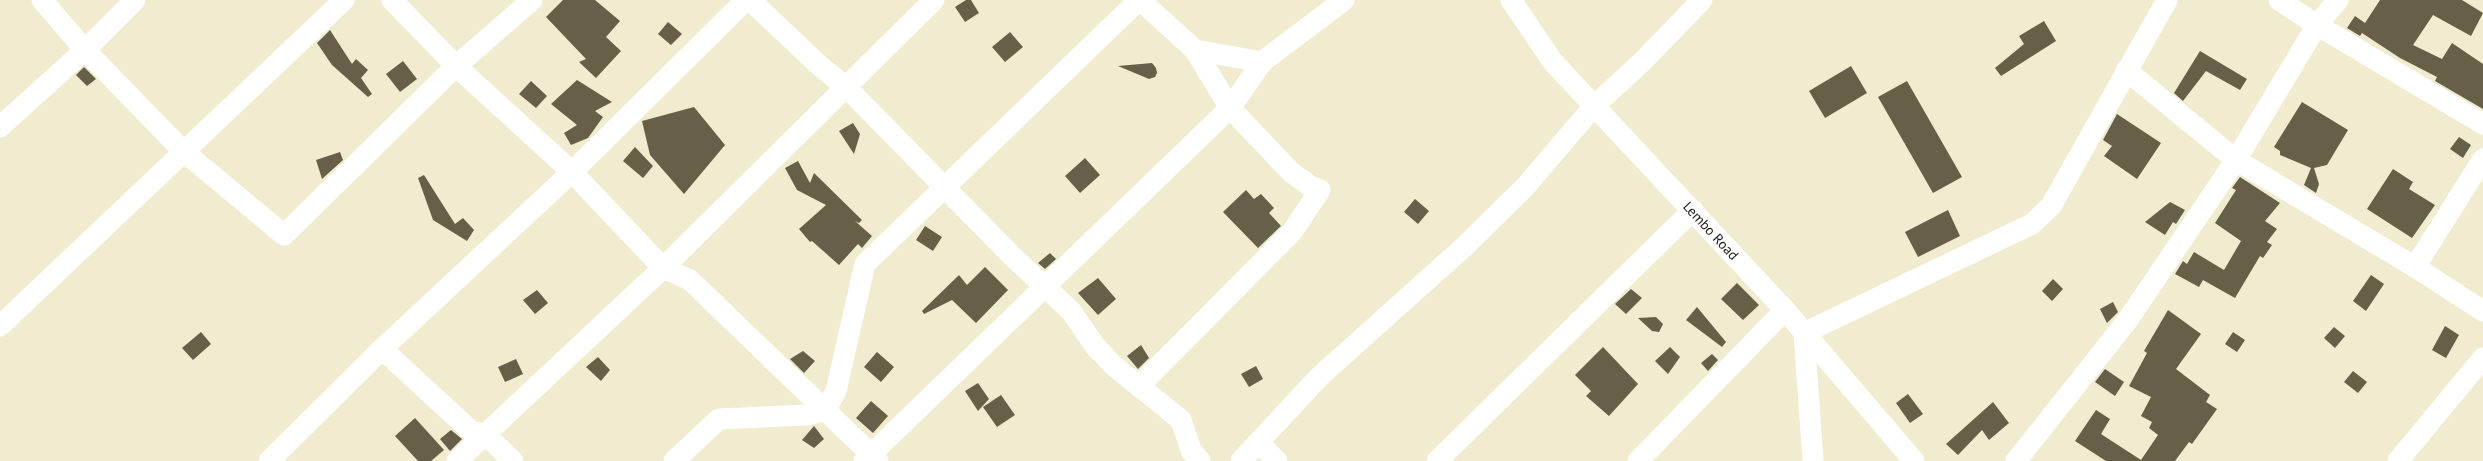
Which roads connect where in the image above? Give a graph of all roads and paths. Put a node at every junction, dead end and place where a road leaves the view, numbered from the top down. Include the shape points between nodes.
1 (42, 0) edge
2 (135, 0) edge
3 (344, 0) edge
4 (392, 0) edge
5 (532, 0) edge
6 (748, 0) edge
7 (934, 0) edge
8 (1140, 0) edge
9 (1344, 0) edge
10 (1511, 0) edge
11 (1702, 0) edge
12 (2167, 0) edge
13 (2279, 0) edge
14 (2338, 0) edge
15 (2317, 25) junction
16 (85, 50) junction
17 (1195, 50) junction
18 (1262, 62) junction
19 (456, 66) junction
20 (2126, 70) junction
21 (847, 88) junction
22 (1594, 106) junction
23 (1230, 108) junction
24 (2483, 124) edge
25 (0, 127) edge
26 (183, 151) junction
27 (2483, 158) edge
28 (2236, 160) junction
29 (572, 172) junction
30 (946, 186) junction
31 (1692, 210) junction
32 (2414, 267) junction
33 (664, 268) junction
34 (1043, 286) junction
35 (1784, 310) junction
36 (2483, 311) edge
37 (0, 326) edge
38 (1804, 333) junction
39 (382, 350) junction
40 (2483, 358) edge
41 (1139, 386) junction
42 (825, 411) junction
43 (486, 435) junction
44 (1258, 442) junction
45 (871, 459) edge
46 (269, 461) edge
47 (457, 461) edge
48 (513, 461) edge
49 (674, 461) edge
50 (1200, 461) edge
51 (1241, 461) edge
52 (1277, 461) edge
53 (1437, 461) edge
54 (1638, 461) edge
55 (1813, 461) edge
56 (1914, 461) edge
57 (2016, 461) edge
58 (2398, 461) edge

1 - 16 street
2 - 16 street
3 - 26 street
4 - 19 street
5 - 19 street
6 - 21 street
6 - 29 street
7 - 21 street
8 - 17 street
8 - 30 street
9 - 18 street
10 - 22 street, Lembo Road via 1554,62
11 - 22 street
12 - 20 street
13 - 15 street
14 - 15 street
15 - 24 street
15 - 28 street
16 - 25 street
16 - 26 street
17 - 18 street
17 - 23 street
18 - 23 street
19 - 26 street via 284,235
19 - 29 street
20 - 28 street
20 - 38 street via 2051,206 2032,224
21 - 30 street
21 - 33 street
22 - 31 street, Lembo Road
22 - 44 street via 1525,187 1465,246 1319,377
23 - 34 street
23 - 41 street via 1290,172 1320,190 1292,232
26 - 37 street
27 - 32 street
28 - 32 street
28 - 57 street via 2127,321
29 - 33 street
29 - 39 street
30 - 34 street
30 - 42 street via 865,264 836,390
31 - 35 street, Lembo Road
31 - 53 street
32 - 36 street
33 - 42 street via 690,280
33 - 43 street
34 - 41 street via 1071,311 1095,346
34 - 45 street
35 - 38 street, Lembo Road
35 - 54 street
38 - 55 street
38 - 56 street, Lembo Road
39 - 43 street via 471,431
39 - 46 street
40 - 58 street
41 - 50 street via 1180,420
42 - 45 street
42 - 49 street via 719,420
43 - 47 street
43 - 48 street
44 - 51 street
44 - 52 street

